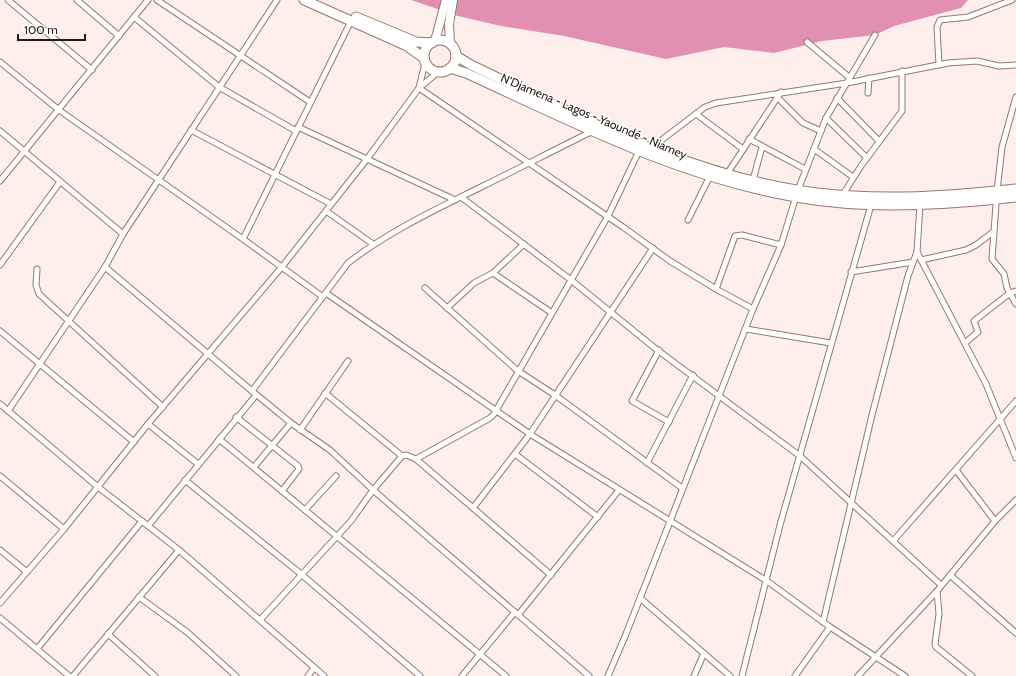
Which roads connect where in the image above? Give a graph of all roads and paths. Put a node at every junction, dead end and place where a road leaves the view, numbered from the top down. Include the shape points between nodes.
1 (8, 0) edge
2 (77, 0) edge
3 (148, 0) edge
4 (157, 0) edge
5 (277, 0) edge
6 (304, 0) edge
7 (317, 0) edge
8 (446, 0) edge
9 (453, 0) edge
10 (1012, 0) edge
11 (134, 17) junction
12 (351, 21) junction
13 (875, 35) dead end
14 (119, 36) junction
15 (433, 42) junction
16 (807, 42) dead end
17 (450, 44) junction
18 (240, 56) junction
19 (456, 56) junction
20 (424, 60) junction
21 (0, 62) edge
22 (939, 65) junction
23 (1016, 65) edge
24 (450, 68) junction
25 (92, 70) junction
26 (902, 71) junction
27 (438, 72) junction
28 (869, 78) junction
29 (848, 80) junction
30 (219, 87) junction
31 (419, 88) junction
32 (781, 92) junction
33 (868, 93) dead end
34 (777, 97) junction
35 (1016, 97) edge
36 (837, 98) junction
37 (310, 102) junction
38 (59, 110) junction
39 (696, 114) junction
40 (826, 118) junction
41 (297, 129) junction
42 (191, 130) junction
43 (0, 131) edge
44 (594, 131) junction
45 (821, 131) junction
46 (749, 139) junction
47 (879, 141) junction
48 (762, 147) junction
49 (651, 148) junction
50 (743, 149) junction
51 (814, 149) junction
52 (639, 151) junction
53 (24, 153) junction
54 (867, 158) junction
55 (367, 159) junction
56 (528, 162) junction
57 (805, 169) junction
58 (727, 174) junction
59 (275, 175) junction
60 (710, 176) junction
61 (853, 178) junction
62 (753, 180) junction
63 (0, 181) edge
64 (158, 181) junction
65 (60, 182) junction
66 (1016, 189) edge
67 (797, 194) junction
68 (997, 195) junction
69 (842, 196) junction
70 (461, 197) junction
71 (1016, 197) edge
72 (455, 200) junction
73 (331, 204) junction
74 (871, 205) junction
75 (920, 205) junction
76 (326, 211) junction
77 (608, 216) junction
78 (688, 220) dead end
79 (993, 232) junction
80 (123, 234) junction
81 (243, 239) junction
82 (373, 244) junction
83 (524, 244) junction
84 (782, 245) junction
85 (653, 248) junction
86 (917, 252) junction
87 (922, 260) junction
88 (913, 262) junction
89 (0, 265) edge
90 (105, 267) junction
91 (281, 268) junction
92 (37, 269) dead end
93 (851, 272) junction
94 (493, 273) junction
95 (572, 280) junction
96 (425, 288) dead end
97 (716, 289) junction
98 (1013, 292) edge
99 (324, 295) junction
100 (1016, 304) edge
101 (447, 308) junction
102 (753, 309) junction
103 (610, 311) junction
104 (552, 313) junction
105 (69, 320) junction
106 (746, 329) junction
107 (0, 331) edge
108 (831, 343) junction
109 (966, 343) junction
110 (659, 350) junction
111 (208, 353) junction
112 (348, 361) dead end
113 (38, 365) junction
114 (518, 371) junction
115 (693, 375) junction
116 (254, 393) junction
117 (325, 393) junction
118 (555, 395) junction
119 (720, 395) junction
120 (1016, 401) edge
121 (0, 404) edge
122 (163, 407) junction
123 (8, 410) junction
124 (496, 410) junction
125 (236, 417) junction
126 (1001, 418) junction
127 (669, 422) junction
128 (291, 423) junction
129 (148, 424) junction
130 (300, 430) junction
131 (530, 434) junction
132 (219, 438) junction
133 (134, 442) junction
134 (274, 446) junction
135 (515, 454) junction
136 (402, 456) junction
137 (800, 456) junction
138 (1016, 458) edge
139 (416, 459) junction
140 (647, 463) junction
141 (198, 464) junction
142 (254, 467) junction
143 (956, 470) junction
144 (0, 476) edge
145 (336, 476) dead end
146 (185, 480) junction
147 (98, 487) junction
148 (682, 488) junction
149 (373, 490) junction
150 (619, 490) junction
151 (282, 491) junction
152 (1016, 500) edge
153 (851, 503) junction
154 (473, 508) junction
155 (305, 510) junction
156 (598, 517) junction
157 (142, 521) junction
158 (995, 521) junction
159 (669, 522) junction
160 (148, 526) junction
161 (64, 529) junction
162 (337, 536) junction
163 (894, 540) junction
164 (0, 550) edge
165 (179, 550) junction
166 (27, 572) junction
167 (301, 574) junction
168 (550, 575) junction
169 (950, 575) junction
170 (767, 581) junction
171 (941, 585) junction
172 (937, 591) junction
173 (140, 597) junction
174 (640, 598) junction
175 (0, 603) edge
176 (517, 613) junction
177 (0, 618) edge
178 (260, 620) junction
179 (823, 622) junction
180 (830, 627) junction
181 (1016, 633) edge
182 (108, 634) junction
183 (37, 649) junction
184 (704, 653) junction
185 (481, 655) junction
186 (875, 656) junction
187 (314, 668) junction
188 (895, 674) edge
189 (69, 676) edge
190 (72, 676) edge
191 (155, 676) edge
192 (236, 676) edge
193 (308, 676) edge
194 (324, 676) edge
195 (420, 676) edge
196 (462, 676) edge
197 (506, 676) edge
198 (589, 676) edge
199 (608, 676) edge
200 (694, 676) edge
201 (730, 676) edge
202 (742, 676) edge
203 (795, 676) edge
204 (858, 676) edge
205 (905, 676) edge
206 (972, 676) edge

1 - 25 street
2 - 14 street
3 - 11 street
4 - 18 street
5 - 18 street
6 - 12 highway
7 - 15 highway via 416,42
8 - 15 main road
9 - 17 main road via 449,24
10 - 22 street via 968,17 940,20 937,26
11 - 14 street
11 - 30 street
12 - 20 highway via 407,46
12 - 37 street
13 - 29 street
14 - 25 street
15 - 17 highway via 444,41
15 - 20 highway via 425,50
16 - 29 street
17 - 19 highway
18 - 30 street
18 - 37 street
19 - 24 highway
19 - 49 highway, N'Djamena - Lagos - Yaoundé - Niamey via 478,69
20 - 27 highway via 432,70
20 - 31 street
21 - 38 street
22 - 23 street via 977,61 1000,66
22 - 26 street
24 - 27 highway
24 - 44 highway, N'Djamena - Lagos - Yaoundé - Niamey
25 - 38 street
26 - 28 street
26 - 47 street via 904,106
27 - 31 street
28 - 29 street
28 - 33 street
29 - 32 street
29 - 36 street
30 - 41 street
30 - 42 street
31 - 55 street
31 - 56 street
32 - 34 street
32 - 39 street via 716,102
34 - 45 street via 802,123
34 - 46 street
35 - 68 street via 1002,147
36 - 40 street
36 - 47 street
37 - 41 street
38 - 53 street
38 - 64 street
39 - 49 street
39 - 50 street
40 - 45 street
40 - 54 street
41 - 55 street
41 - 59 street
42 - 59 street
42 - 64 street
43 - 53 street
44 - 52 highway, N'Djamena - Lagos - Yaoundé - Niamey
44 - 56 street
45 - 51 street
46 - 48 street
46 - 50 street
47 - 54 street
48 - 57 street
48 - 62 street
49 - 58 highway, N'Djamena - Lagos - Yaoundé - Niamey
50 - 58 street
51 - 57 street
51 - 61 street
52 - 60 highway, N'Djamena - Lagos - Yaoundé - Niamey
52 - 77 street
53 - 63 street
53 - 65 street
54 - 61 street
55 - 72 street
55 - 73 street
56 - 70 street
56 - 77 street
57 - 67 street
58 - 62 highway, N'Djamena - Lagos - Yaoundé - Niamey
59 - 73 street
59 - 81 street
60 - 67 highway, N'Djamena - Lagos - Yaoundé - Niamey
60 - 78 street
61 - 69 street
62 - 67 highway, N'Djamena - Lagos - Yaoundé - Niamey
64 - 80 street
64 - 81 street
65 - 80 street
65 - 89 street
66 - 68 highway, N'Djamena - Lagos - Yaoundé - Niamey
67 - 69 highway, N'Djamena - Lagos - Yaoundé - Niamey
67 - 74 highway, N'Djamena - Lagos - Yaoundé - Niamey
67 - 84 street
68 - 69 highway, N'Djamena - Lagos - Yaoundé - Niamey via 927,198
68 - 71 highway, N'Djamena - Lagos - Yaoundé - Niamey
68 - 75 highway, N'Djamena - Lagos - Yaoundé - Niamey
68 - 79 street
70 - 72 street
70 - 83 street
72 - 82 street
73 - 76 street
74 - 75 highway, N'Djamena - Lagos - Yaoundé - Niamey
74 - 93 street
75 - 86 street
76 - 82 street
76 - 91 street
77 - 85 street
77 - 95 street
79 - 87 street via 966,250
79 - 98 street via 992,259 1004,274 1007,288
80 - 90 street
81 - 91 street
82 - 99 street via 348,264
83 - 94 street
83 - 95 street
84 - 97 street via 737,234
84 - 102 street
85 - 97 street
85 - 103 street
86 - 87 street
86 - 88 street
87 - 109 street
88 - 93 street
88 - 153 street
90 - 105 street
90 - 111 street
91 - 99 street
91 - 111 street
92 - 105 street via 36,285 39,294
93 - 108 street
94 - 101 street via 474,282
94 - 104 street
95 - 103 street
95 - 104 street
96 - 101 street
97 - 102 street
98 - 100 street
98 - 109 street via 974,321 978,332
99 - 116 street
99 - 124 street
101 - 114 street
102 - 106 street
103 - 110 street
103 - 118 street
104 - 114 street
105 - 113 street
105 - 122 street
106 - 108 street
106 - 119 street
107 - 113 street
108 - 137 street
109 - 126 street
110 - 115 street
110 - 127 street via 632,401
111 - 116 street
111 - 122 street
112 - 117 street
113 - 123 street
113 - 133 street
114 - 118 street
114 - 124 street
115 - 119 street
115 - 127 street
116 - 125 street
116 - 128 street
117 - 130 street
117 - 136 street
118 - 131 street
118 - 140 street
119 - 137 street
119 - 148 street
120 - 126 street
121 - 123 street
122 - 129 street
123 - 147 street
124 - 131 street
124 - 139 street via 490,418
125 - 132 street
125 - 134 street
126 - 138 street
126 - 143 street
127 - 140 street
128 - 130 street
128 - 134 street
129 - 133 street
129 - 141 street
130 - 149 street via 330,450
131 - 135 street
131 - 150 street
132 - 141 street
132 - 142 street
133 - 147 street
134 - 142 street
134 - 151 street via 299,469
135 - 154 street
135 - 156 street
136 - 139 street
136 - 149 street
137 - 153 street
137 - 170 street
139 - 154 street
140 - 148 street
141 - 146 street
142 - 151 street
143 - 158 street
143 - 163 street
144 - 161 street
145 - 155 street
146 - 160 street
146 - 167 street
147 - 157 street
147 - 161 street
148 - 159 street
149 - 162 street
149 - 176 street
150 - 156 street
150 - 159 street
151 - 155 street
152 - 158 street
153 - 163 street
153 - 179 street
154 - 168 street
155 - 162 street
156 - 168 street
157 - 160 street
157 - 183 street
158 - 169 street
159 - 170 street
159 - 174 street
160 - 165 street
161 - 166 street
162 - 167 street
162 - 185 street
163 - 171 street
164 - 166 street
165 - 173 street
165 - 178 street
166 - 175 street
167 - 178 street
167 - 195 street
168 - 176 street
169 - 171 street
169 - 181 street
170 - 179 street
170 - 202 street
171 - 172 street
172 - 186 street
172 - 206 street via 939,614 936,647
173 - 182 street
173 - 192 street via 186,632
174 - 184 street
174 - 199 street
176 - 185 street
176 - 198 street
177 - 183 street
178 - 187 street
179 - 180 street
180 - 186 street
180 - 203 street
182 - 190 street
182 - 191 street
183 - 189 street
184 - 200 street
184 - 201 street
185 - 196 street
185 - 197 street
186 - 188 street
186 - 204 street
187 - 193 street
187 - 194 street
188 - 205 street

